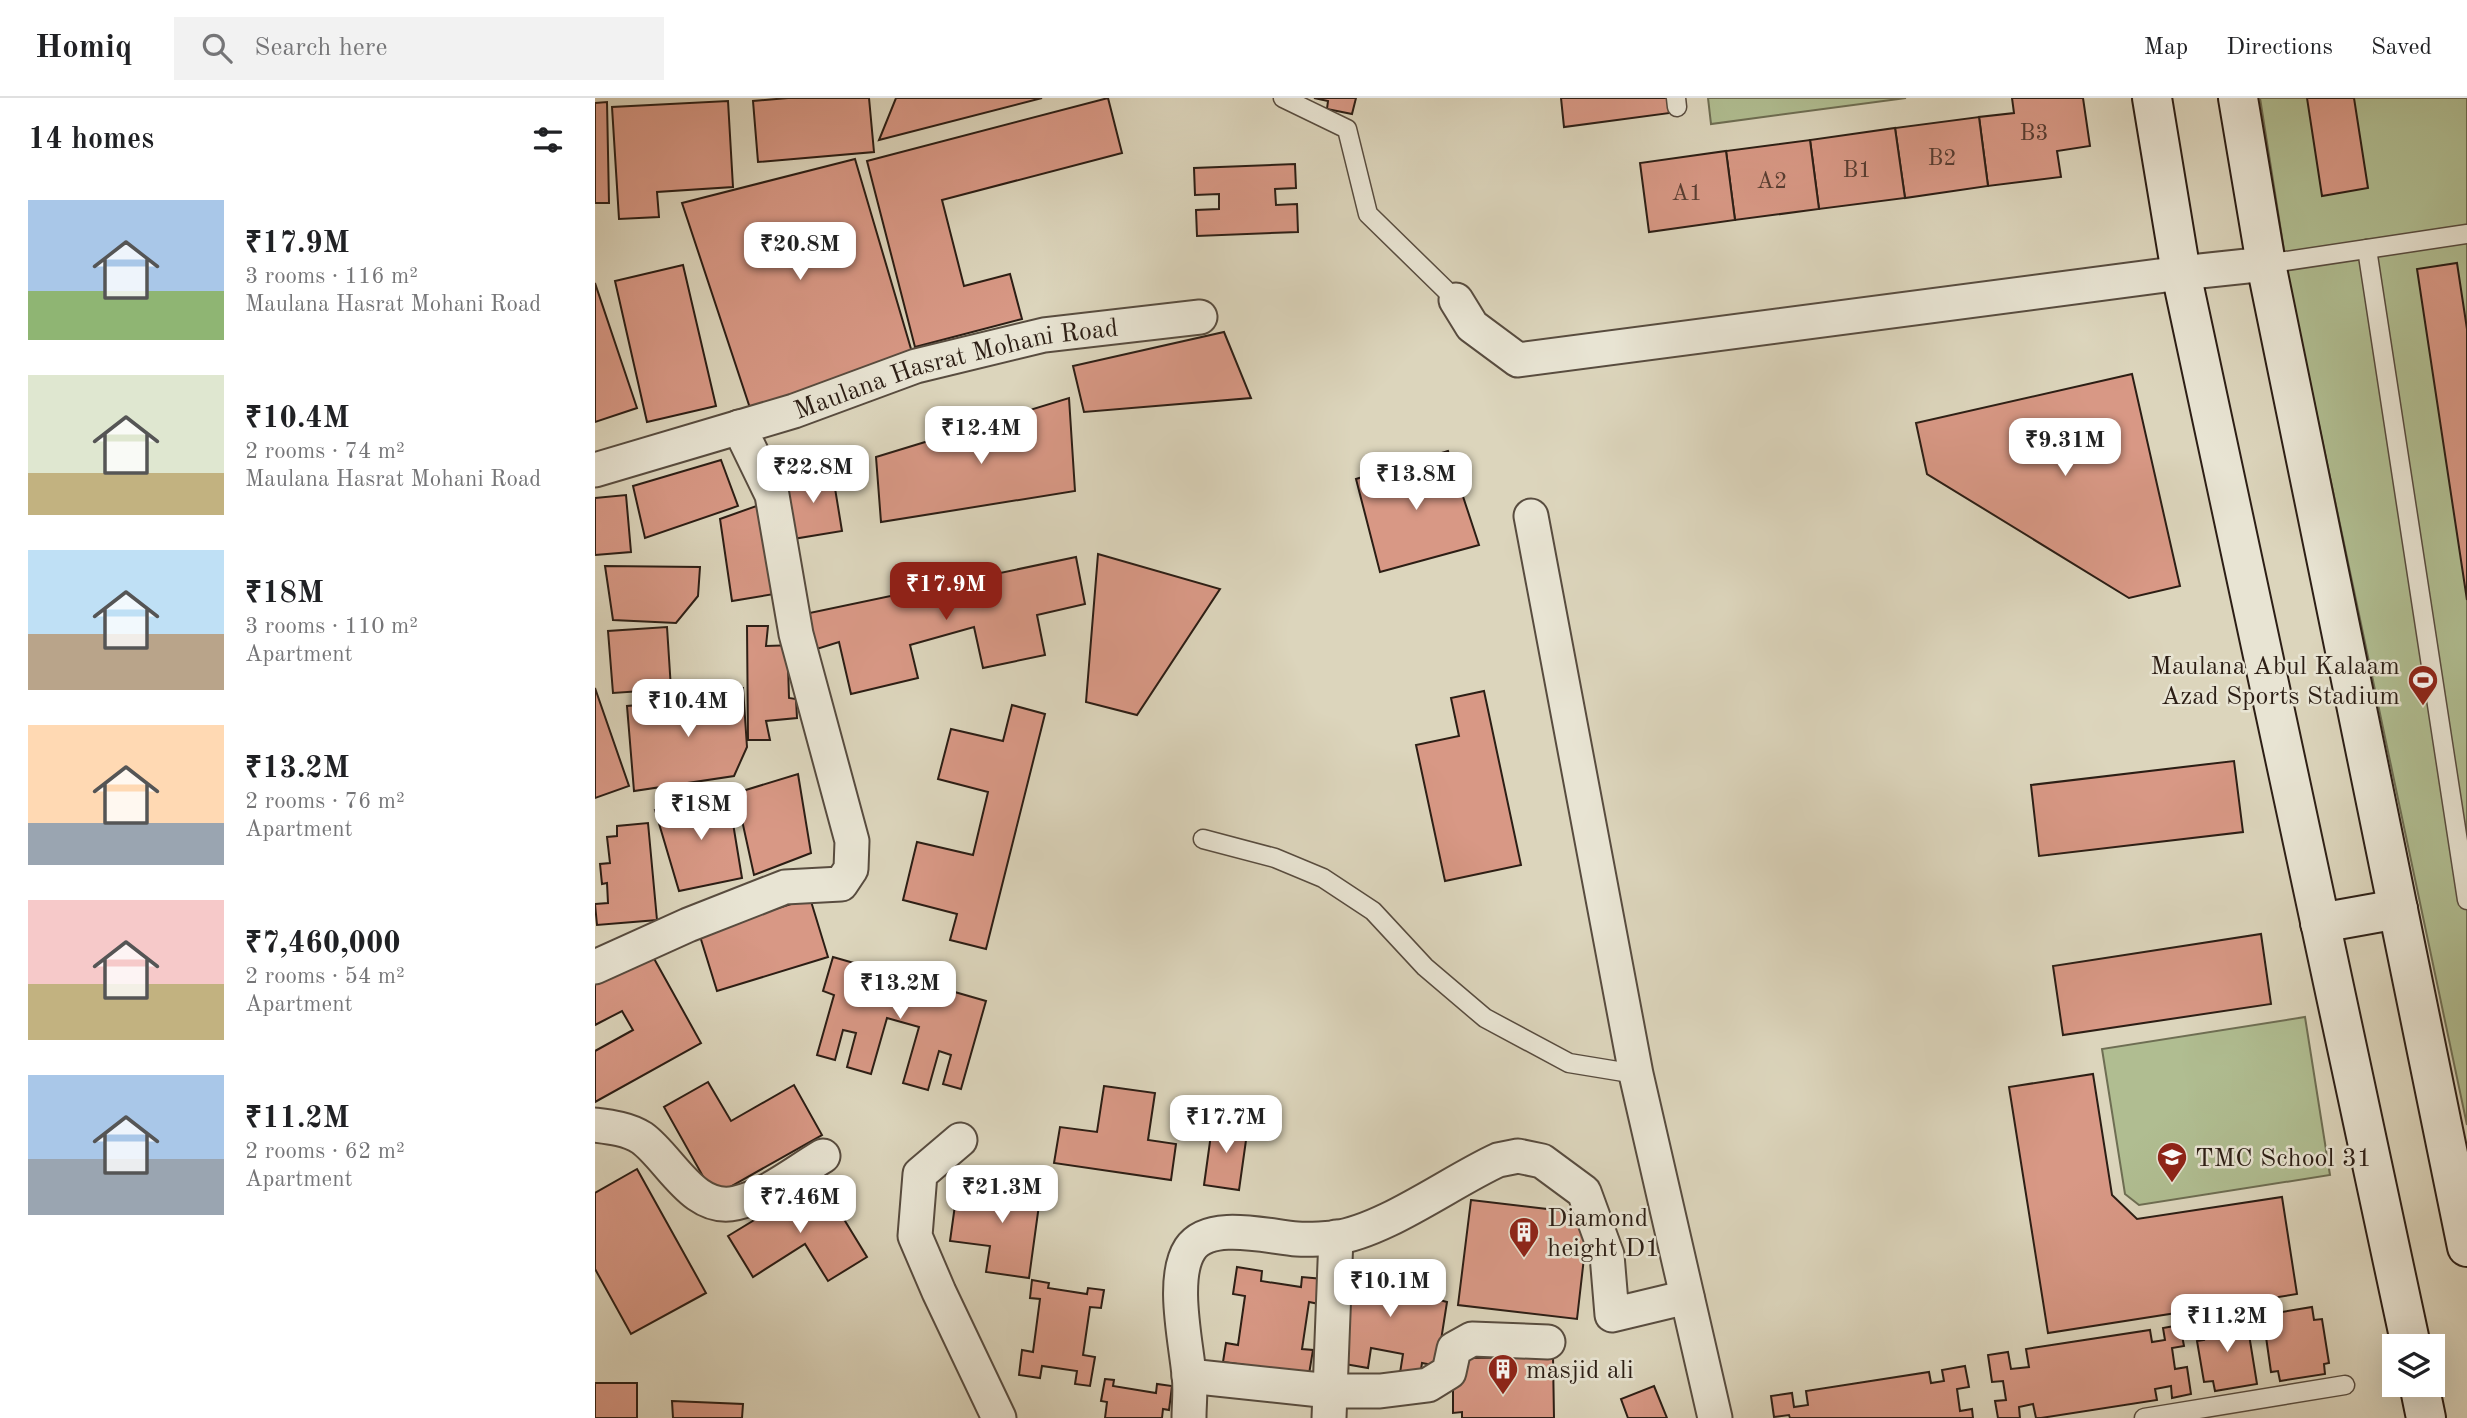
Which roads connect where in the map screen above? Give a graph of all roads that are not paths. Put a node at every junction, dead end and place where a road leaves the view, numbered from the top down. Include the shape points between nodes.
1 (1283, 98) edge
2 (2151, 98) edge
3 (2238, 98) edge
4 (2467, 234) edge
5 (2367, 249) junction
6 (2266, 264) junction
7 (2181, 273) junction
8 (1456, 300) joint
9 (1199, 317) dead end
10 (739, 428) junction
11 (595, 470) edge
12 (1531, 516) dead end
13 (1203, 839) dead end
14 (2467, 900) edge
15 (2398, 909) junction
16 (2320, 923) junction
17 (595, 967) edge
18 (1636, 1074) junction
19 (595, 1125) edge
20 (960, 1140) dead end
21 (823, 1156) dead end
22 (1336, 1237) junction
23 (2467, 1247) edge
24 (1687, 1297) junction
25 (2408, 1334) edge
26 (1548, 1342) dead end
27 (1189, 1376) junction
28 (2345, 1385) dead end
29 (2422, 1397) edge
30 (1330, 1405) edge
31 (999, 1418) edge
32 (1189, 1418) edge
33 (1715, 1418) edge
34 (2144, 1418) edge
35 (2426, 1418) edge

1 - 8 lane via 1347,129 1368,214
2 - 7 street
3 - 6 street
4 - 5 lane
5 - 6 lane
5 - 14 lane
6 - 7 street
6 - 15 street
7 - 8 street via 1518,360 1472,326
7 - 16 street
9 - 10 street, Maulana Hasrat Mohani Road via 1044,335 916,366
10 - 11 street, Maulana Hasrat Mohani Road
10 - 17 street via 772,495 796,634 852,841 851,869 841,884 785,887
12 - 18 street
13 - 18 lane via 1275,858 1323,877 1373,911 1425,967 1485,1018 1569,1063
15 - 16 street
15 - 23 street
16 - 25 street
18 - 24 street
19 - 21 street via 621,1128 642,1138 697,1194 717,1202 735,1203 757,1195
20 - 31 street via 920,1174 915,1236
22 - 24 street via 1377,1225 1498,1160 1518,1156 1542,1161 1584,1192 1607,1255 1612,1315
22 - 27 street via 1298,1239 1231,1232 1209,1235 1191,1247 1184,1262 1181,1326
22 - 30 street
24 - 33 street
26 - 30 street via 1472,1339 1454,1349 1449,1372 1428,1385 1380,1391
27 - 30 street
27 - 32 street
28 - 34 lane
29 - 35 street

